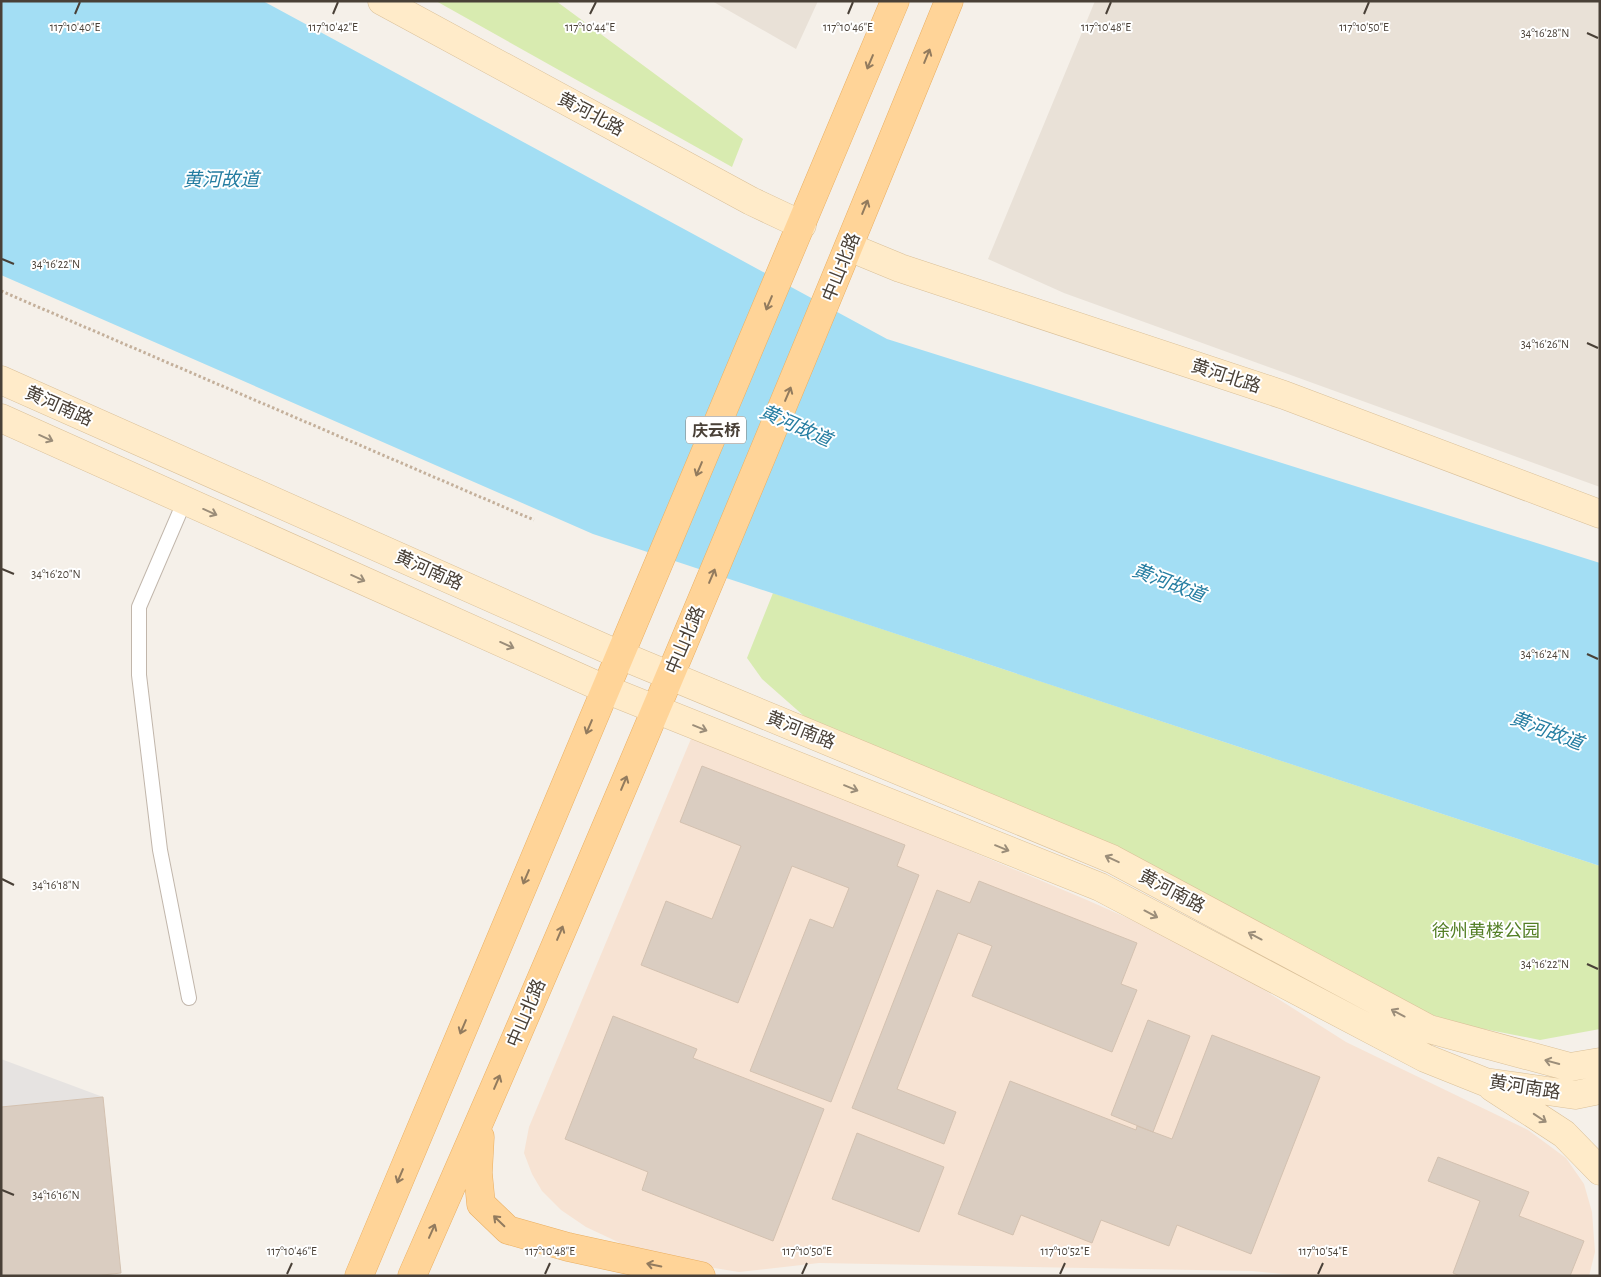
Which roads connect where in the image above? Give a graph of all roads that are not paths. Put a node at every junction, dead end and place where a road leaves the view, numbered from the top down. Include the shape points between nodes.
1 (382, 1) edge
2 (895, 1) edge
3 (949, 1) edge
4 (802, 225) junction
5 (849, 247) junction
6 (1, 380) edge
7 (1, 418) edge
8 (185, 500) junction
9 (1600, 514) edge
10 (620, 655) junction
11 (670, 676) junction
12 (605, 689) junction
13 (655, 710) junction
14 (189, 998) dead end
15 (1600, 1062) edge
16 (1485, 1082) junction
17 (1600, 1090) edge
18 (480, 1121) junction
19 (1600, 1171) edge
20 (359, 1276) edge
21 (412, 1276) edge
22 (701, 1276) edge

1 - 4 main road, 黄河北路 via 742,196
2 -> 4 main road
5 -> 3 main road, 中山北路
4 -> 10 main road, 庆云桥
5 - 9 main road, 黄河北路 via 900,268 1284,395
11 -> 5 main road, 中山北路 / 庆云桥
6 - 10 main road, 黄河南路
7 -> 8 main road, 黄河南路
8 -> 12 main road, 黄河南路
8 - 14 lane via 139,607 139,674 160,850
10 - 11 main road, 黄河南路
10 - 12 main road
11 - 13 main road, 中山北路
15 -> 11 main road, 黄河南路 via 1570,1067 1429,1029 1112,859
12 - 13 main road, 黄河南路
12 -> 20 main road
13 -> 16 main road, 黄河南路 via 1100,887 1425,1058
18 -> 13 main road, 中山北路
16 - 17 main road, 黄河南路 via 1574,1095
16 -> 19 main road via 1564,1134
21 -> 18 main road, 中山北路
22 -> 18 main road via 568,1247 508,1230 481,1204 478,1173

